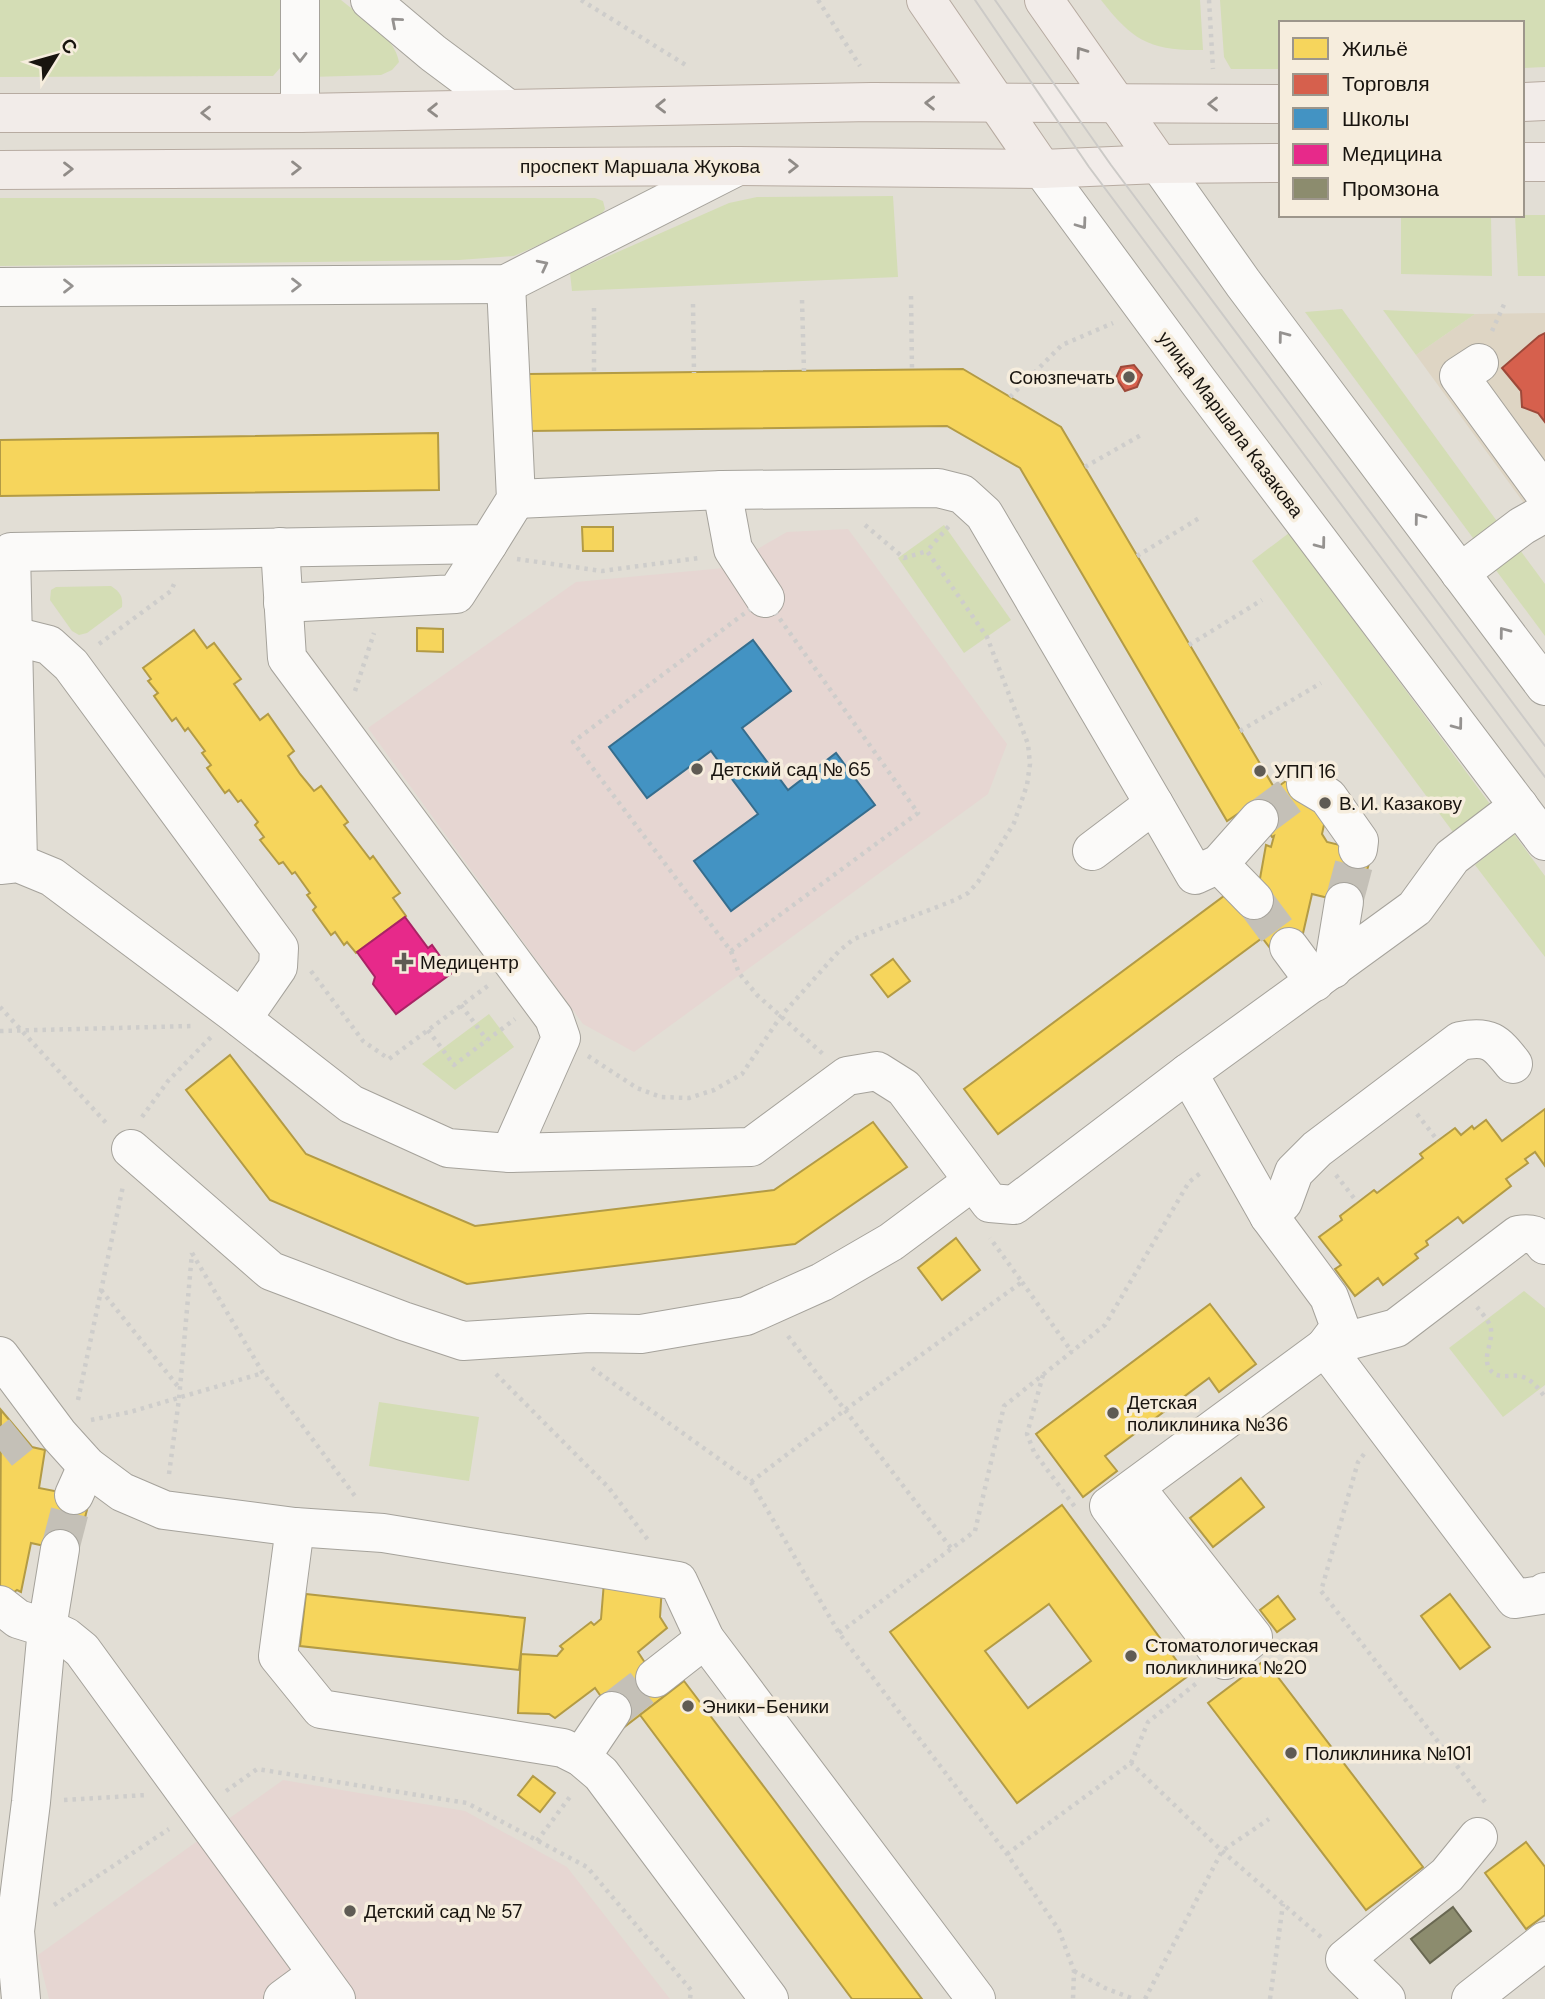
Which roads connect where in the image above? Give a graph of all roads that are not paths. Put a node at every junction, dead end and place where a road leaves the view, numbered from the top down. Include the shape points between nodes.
1 (300, 0) edge
2 (370, 0) edge
3 (926, 0) edge
4 (1044, 0) edge
5 (1524, 102) edge
6 (1545, 102) edge
7 (998, 104) junction
8 (1279, 104) edge
9 (1118, 105) junction
10 (508, 109) junction
11 (0, 113) edge
12 (300, 113) junction
13 (1524, 162) edge
14 (1545, 162) edge
15 (1279, 163) edge
16 (1159, 164) junction
17 (738, 166) junction
18 (1042, 169) junction
19 (0, 170) edge
20 (506, 284) junction
21 (0, 287) edge
22 (1486, 346) road end
23 (722, 490) junction
24 (1545, 494) edge
25 (516, 499) junction
26 (1545, 513) edge
27 (488, 544) junction
28 (281, 547) junction
29 (1460, 573) junction
30 (765, 598) road end
31 (283, 603) junction
32 (13, 636) junction
33 (1545, 687) edge
34 (1306, 784) dead end
35 (1154, 804) junction
36 (1519, 806) junction
37 (1259, 819) tunnel mouth
38 (1545, 841) edge
39 (1358, 849) tunnel mouth
40 (1092, 851) dead end
41 (9, 864) edge
42 (1219, 864) junction
43 (1254, 900) tunnel mouth
44 (1344, 902) tunnel mouth
45 (1289, 947) tunnel mouth
46 (1324, 975) junction
47 (233, 1019) junction
48 (1513, 1064) dead end
49 (1188, 1073) junction
50 (131, 1149) road end
51 (510, 1153) junction
52 (981, 1192) junction
53 (1269, 1216) junction
54 (1545, 1245) edge
55 (1325, 1347) junction
56 (0, 1356) edge
57 (295, 1527) junction
58 (61, 1549) tunnel mouth
59 (1545, 1592) edge
60 (0, 1605) edge
61 (47, 1628) junction
62 (705, 1639) junction
63 (1225, 1660) road end
64 (655, 1678) tunnel mouth
65 (612, 1711) tunnel mouth
66 (581, 1757) junction
67 (1478, 1837) road end
68 (1545, 1941) edge
69 (327, 1986) edge
70 (20, 1999) edge
71 (283, 1999) edge
72 (769, 1999) edge
73 (976, 1999) edge
74 (1387, 1999) edge
75 (1471, 1999) edge

1 -> 12 street
10 -> 2 street
3 - 7 main road, улица Маршала Казакова
9 -> 4 main road
5 - 6 main road
7 - 9 main road
7 -> 10 main road
7 - 18 main road, улица Маршала Казакова
8 -> 9 main road
9 - 16 main road
10 -> 12 main road
12 -> 11 main road
13 - 14 main road
15 - 16 main road, проспект Маршала Жукова
16 - 18 main road, проспект Маршала Жукова
29 -> 16 street
17 -> 18 main road, проспект Маршала Жукова
19 -> 17 main road, проспект Маршала Жукова
20 -> 17 street
18 -> 36 street, улица Маршала Казакова
21 -> 20 street
20 - 25 street
22 - 24 street via 1459,376
23 - 25 street
23 - 30 street via 733,549
23 - 35 street via 938,488 962,494 984,514
25 - 27 street
26 - 29 street
27 - 28 street
27 - 31 street via 456,594
28 - 31 street
28 - 32 street via 11,552
33 -> 29 street
31 - 51 street via 287,658 554,1017 561,1038
32 - 41 street
32 - 47 street via 49,645 71,665 279,948 278,967
34 - 39 street via 1328,797 1359,841
35 - 40 street
35 - 42 street via 1195,875
36 - 38 street, улица Маршала Казакова
36 - 46 street via 1452,857 1415,908
37 - 42 street
41 - 47 street via 52,877
42 - 43 street
44 - 46 street
45 - 46 street
46 - 49 street
47 - 51 street via 351,1104 448,1148
48 - 53 street via 1499,1046 1480,1037 1460,1041 1317,1149 1294,1172 1283,1202
49 - 52 street via 1014,1205
49 - 53 street
50 - 52 street via 271,1271 463,1341 641,1334 746,1316 822,1282
51 - 52 street via 751,1147 846,1076 877,1071 904,1088
53 - 55 street via 1329,1297 1340,1327
54 - 55 street via 1530,1233 1518,1235 1396,1328
55 - 59 street via 1515,1599
55 - 63 street via 1109,1506
56 - 57 street via 81,1480 164,1510
57 - 62 street via 383,1533 677,1581
57 - 66 street via 278,1656 321,1709 563,1748
58 - 61 street
60 - 61 street via 18,1619
61 - 69 street via 82,1650
61 - 70 street via 15,1931
62 - 64 street
62 - 73 street
65 - 66 street
66 - 72 street via 601,1774
67 - 74 street via 1447,1875 1345,1959
68 - 75 street
69 - 71 street

